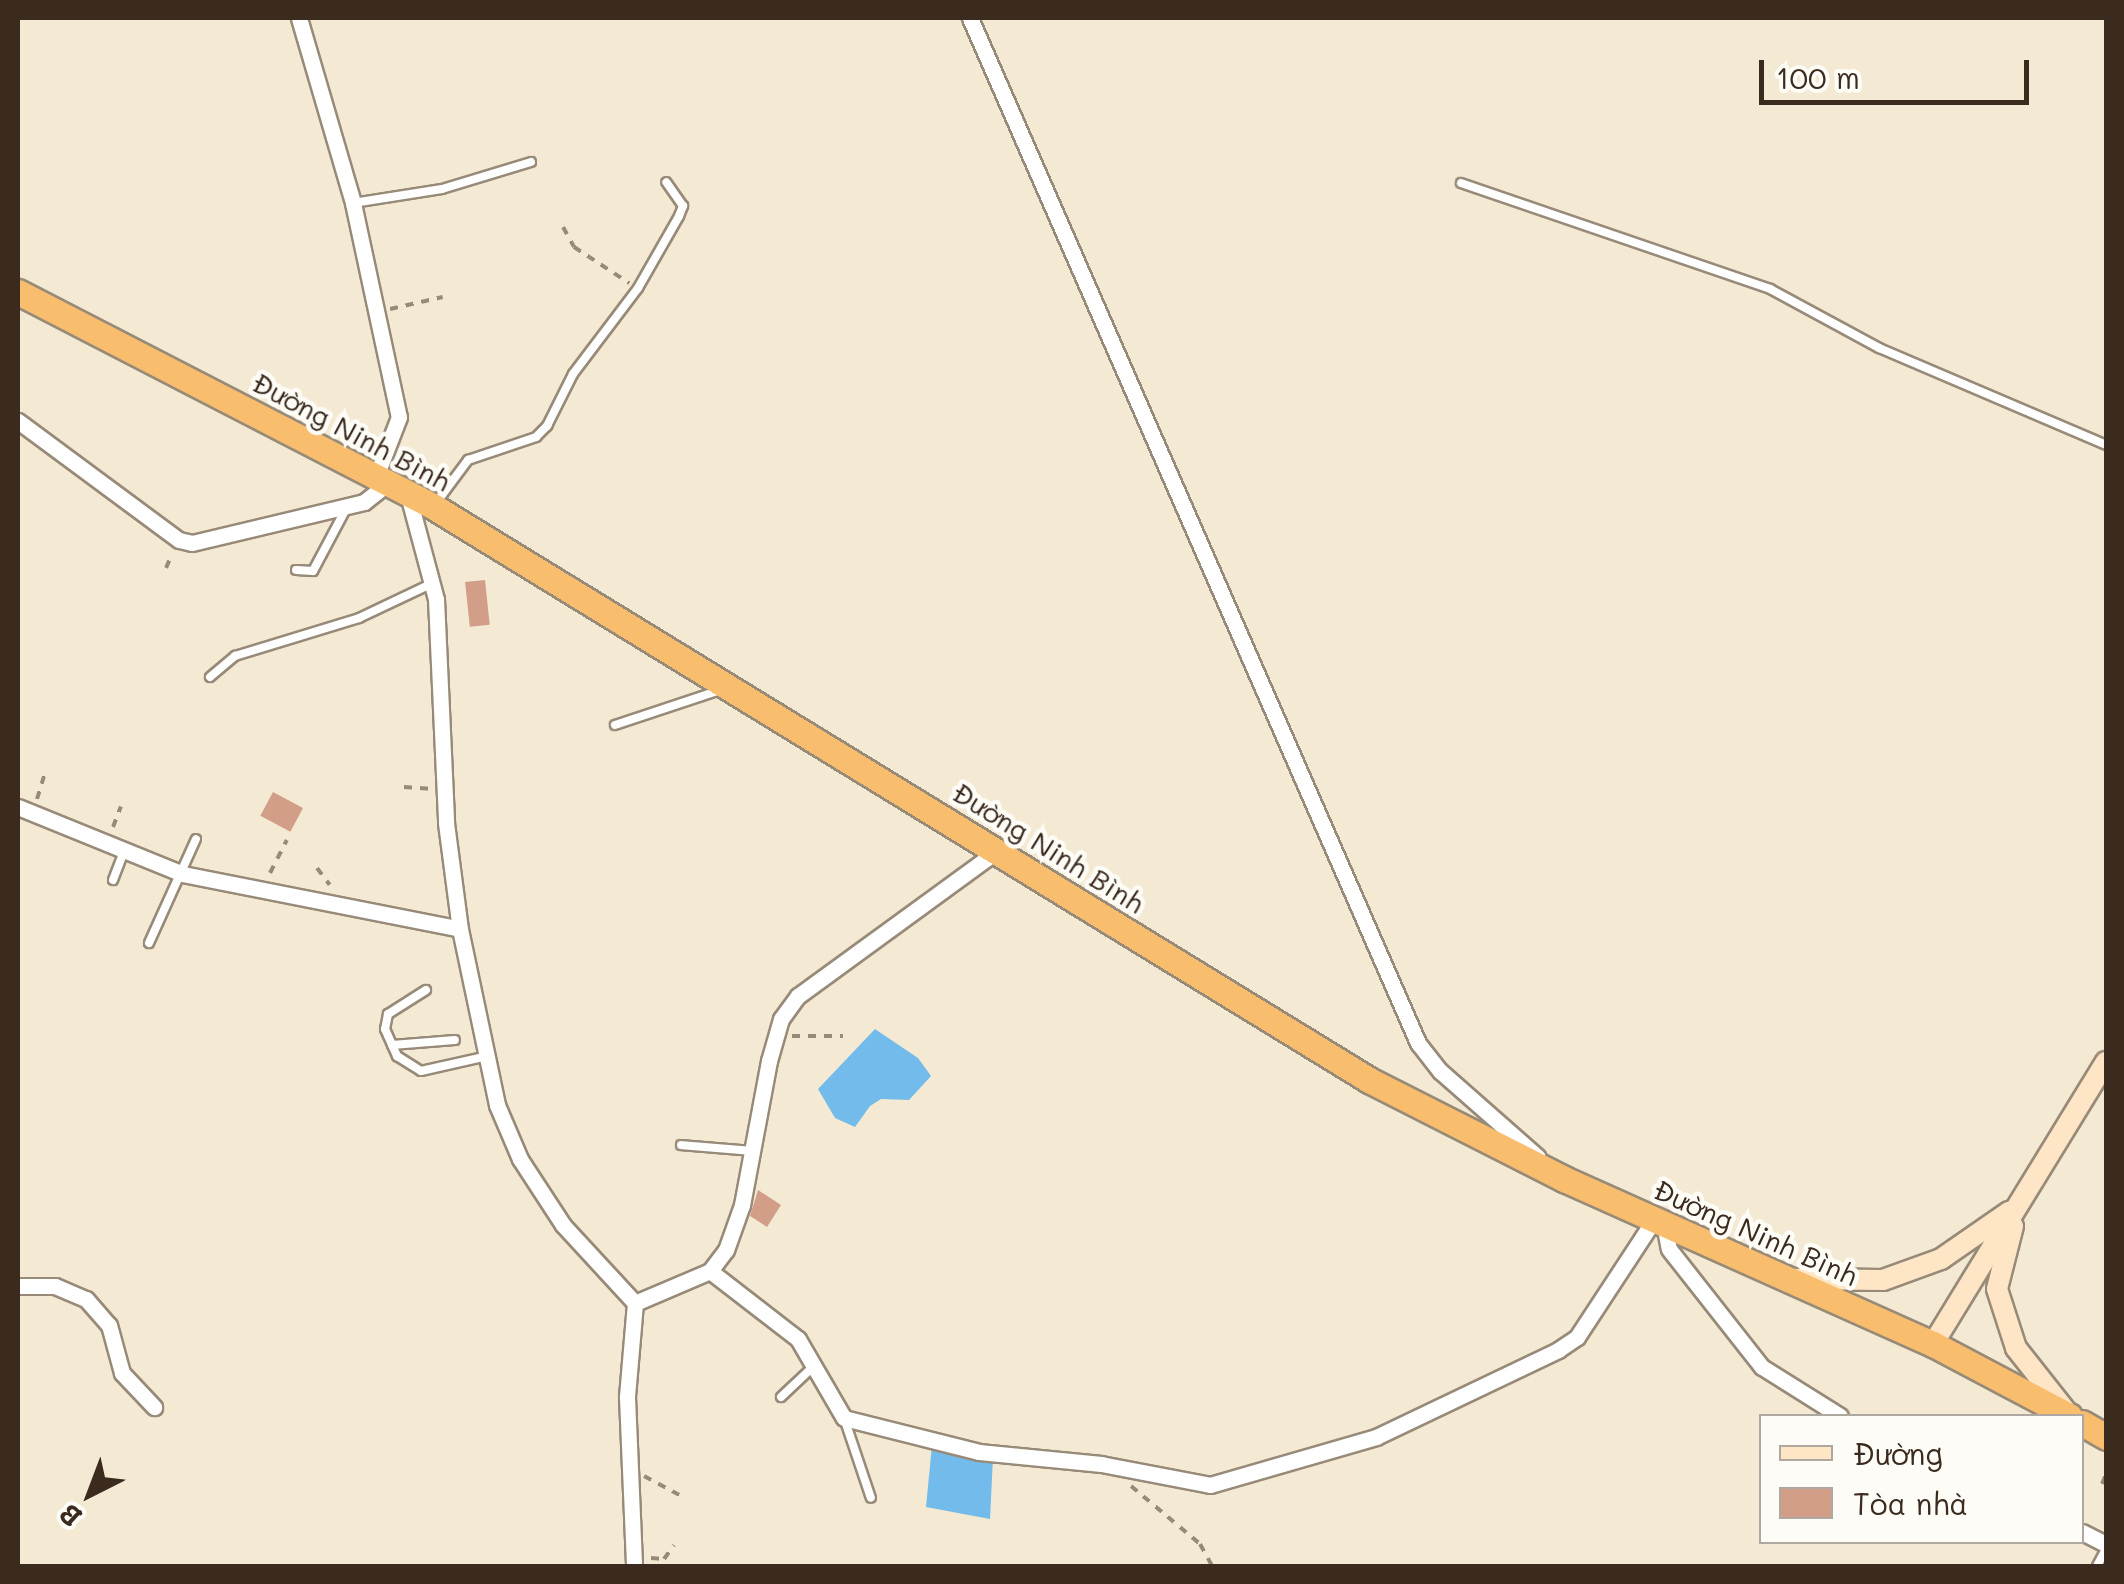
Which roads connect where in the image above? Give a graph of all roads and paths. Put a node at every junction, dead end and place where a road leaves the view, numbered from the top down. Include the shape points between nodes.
1 (299, 18) edge
2 (970, 18) edge
3 (531, 162) dead end
4 (666, 182) dead end
5 (1461, 183) dead end
6 (353, 203) junction
7 (563, 227) dead end
8 (638, 288) junction
9 (18, 292) edge
10 (443, 297) dead end
11 (375, 312) junction
12 (18, 422) edge
13 (2106, 445) edge
14 (391, 482) junction
15 (348, 504) junction
16 (434, 507) junction
17 (296, 570) dead end
18 (433, 584) junction
19 (210, 676) dead end
20 (729, 687) junction
21 (616, 724) dead end
22 (46, 772) dead end
23 (404, 788) dead end
24 (445, 790) junction
25 (120, 806) dead end
26 (25, 810) edge
27 (196, 839) dead end
28 (287, 840) dead end
29 (107, 846) junction
30 (998, 850) junction
31 (124, 852) junction
32 (184, 874) junction
33 (113, 880) dead end
34 (265, 892) junction
35 (460, 929) junction
36 (149, 942) dead end
37 (426, 990) dead end
38 (776, 1036) junction
39 (842, 1036) dead end
40 (456, 1040) dead end
41 (392, 1045) junction
42 (488, 1056) junction
43 (2106, 1062) edge
44 (680, 1145) dead end
45 (752, 1151) junction
46 (1564, 1179) junction
47 (2018, 1205) junction
48 (1659, 1222) junction
49 (710, 1271) junction
50 (1786, 1278) junction
51 (18, 1286) edge
52 (635, 1303) junction
53 (1934, 1344) junction
54 (815, 1365) junction
55 (782, 1397) dead end
56 (154, 1407) dead end
57 (1837, 1414) edge
58 (2065, 1414) edge
59 (2067, 1414) edge
60 (844, 1418) junction
61 (2084, 1425) edge
62 (2106, 1437) edge
63 (1101, 1464) junction
64 (632, 1473) junction
65 (2106, 1474) edge
66 (2102, 1484) dead end
67 (683, 1497) dead end
68 (871, 1498) dead end
69 (2084, 1533) edge
70 (674, 1546) dead end
71 (2106, 1546) edge
72 (635, 1560) edge
73 (1212, 1566) edge
74 (2097, 1566) edge

1 - 6 street
2 - 46 street via 1418,1043
3 - 6 lane via 442,189
4 - 8 lane via 683,206
5 - 13 lane via 1738,275 1879,348
6 - 11 street
7 - 8 path via 574,247
8 - 16 lane via 573,374 547,426 536,437 468,460
9 - 14 highway, Đường Ninh Bình
10 - 11 path
11 - 14 street via 399,417
12 - 15 street via 179,540 204,542
14 - 15 street via 376,496
14 - 16 highway, Đường Ninh Bình
14 - 18 street
15 - 17 lane via 314,571
16 - 20 highway, Đường Ninh Bình
18 - 19 lane via 359,618 235,656
18 - 24 street
20 - 21 lane
20 - 30 highway, Đường Ninh Bình
22 - 26 path
23 - 24 path
24 - 35 street
25 - 29 path
26 - 29 street
27 - 32 lane
28 - 34 path
29 - 31 street
30 - 38 street via 798,996
30 - 46 highway, Đường Ninh Bình via 1369,1080
31 - 32 street
31 - 33 lane
32 - 34 street
32 - 36 lane
34 - 35 street
35 - 42 street
37 - 41 lane via 388,1014
38 - 39 path
38 - 45 street
40 - 41 lane
41 - 42 lane via 421,1071
42 - 52 street via 497,1105 532,1178 579,1244
43 - 47 main road
44 - 45 lane
45 - 49 street via 737,1220
46 - 48 highway, Đường Ninh Bình
47 - 50 main road via 1941,1259 1882,1280
47 - 53 main road
47 - 59 main road via 1997,1289 2016,1348
48 - 50 highway, Đường Ninh Bình
48 - 57 street via 1669,1249 1762,1368
48 - 63 street via 1577,1336 1516,1374 1376,1437 1210,1485
49 - 52 street
49 - 54 street via 784,1326
50 - 53 highway, Đường Ninh Bình
51 - 56 street via 55,1286 86,1299 109,1325 122,1373
52 - 64 street via 627,1397
53 - 58 highway, Đường Ninh Bình
54 - 55 lane
54 - 60 street
60 - 63 street via 980,1452
60 - 68 lane
61 - 62 highway
63 - 73 path via 1200,1544
64 - 67 path
64 - 72 street
65 - 66 path
69 - 71 street
70 - 72 path via 659,1560
71 - 74 lane

